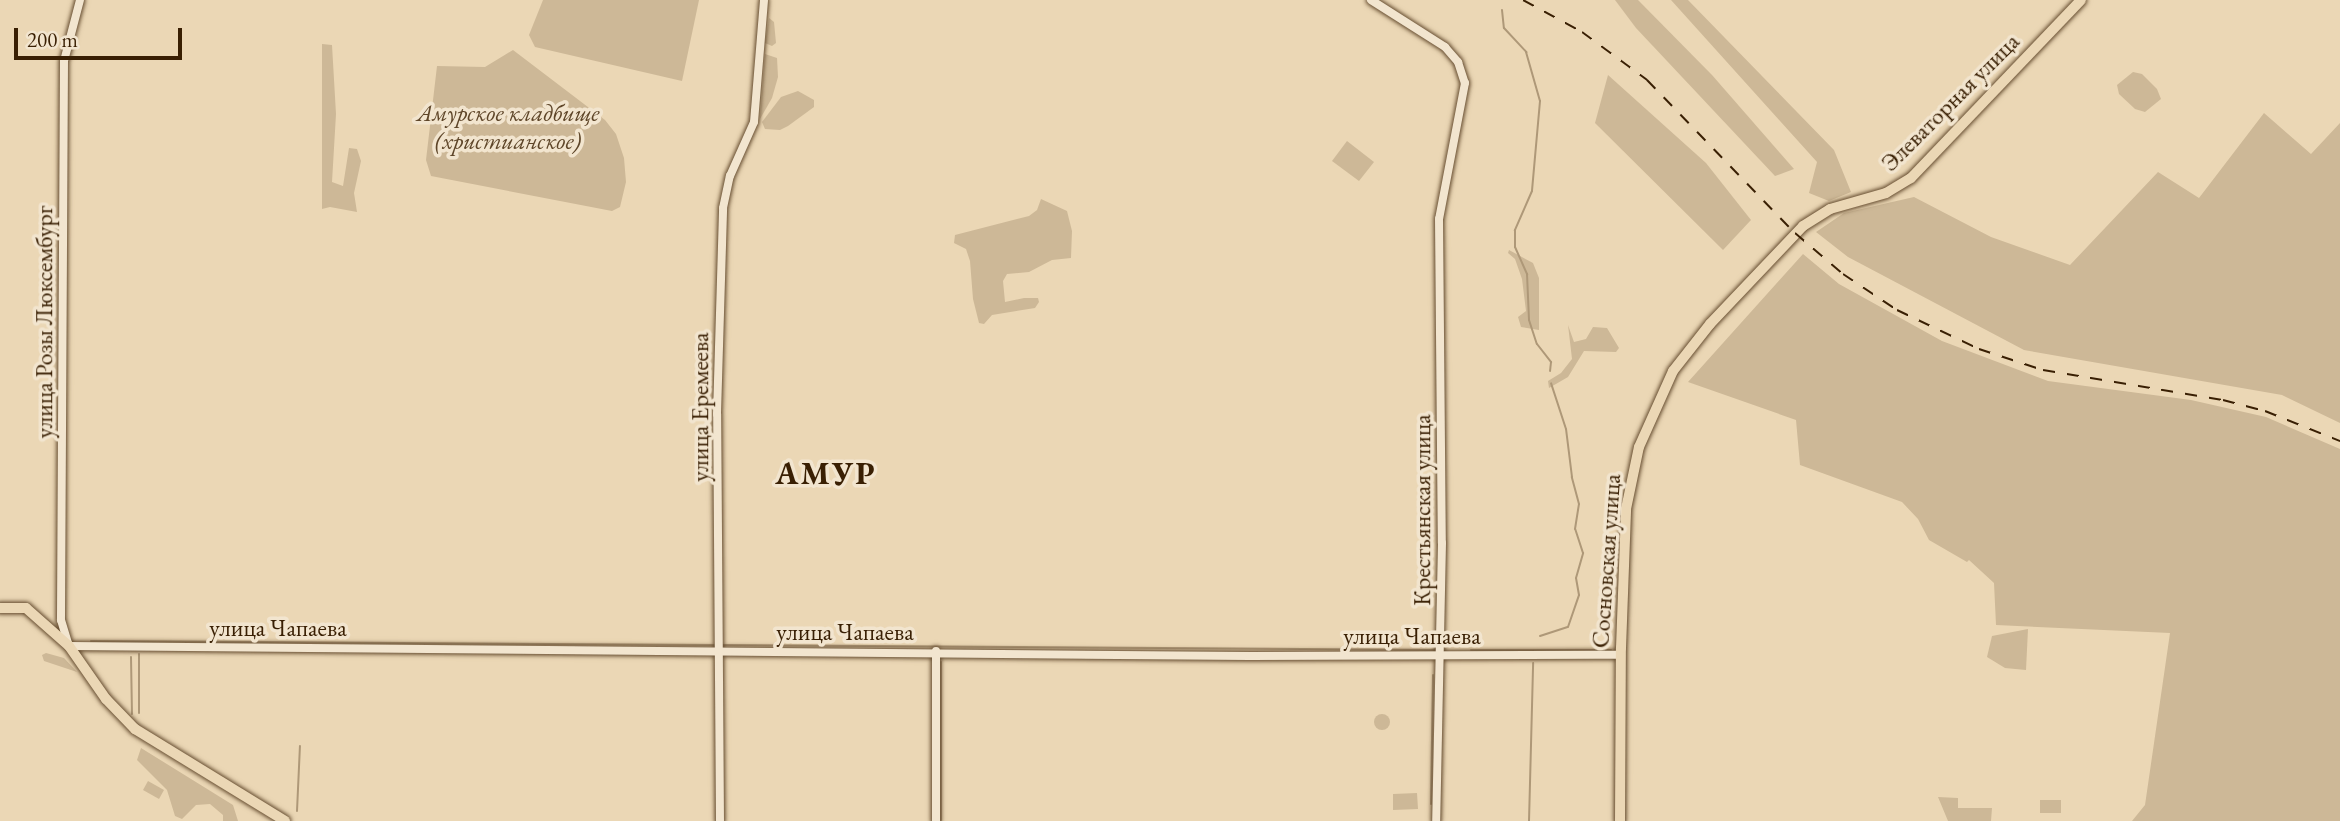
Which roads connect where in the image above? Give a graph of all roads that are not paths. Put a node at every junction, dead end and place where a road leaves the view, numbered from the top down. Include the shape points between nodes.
1 (80, 0) edge
2 (764, 0) edge
3 (1371, 0) edge
4 (2081, 0) edge
5 (1797, 232) joint
6 (0, 608) edge
7 (61, 620) junction
8 (44, 624) junction
9 (69, 646) junction
10 (719, 650) junction
11 (936, 652) junction
12 (1441, 655) junction
13 (1621, 655) junction
14 (285, 821) edge
15 (720, 821) edge
16 (936, 821) edge
17 (1436, 821) edge
18 (1620, 821) edge

1 - 7 street, улица Розы Люксембург via 64,61
2 - 10 street, улица Еремеева via 754,122 730,176 723,208 717,414
3 - 12 street, Крестьянская улица via 1454,55 1465,93 1439,219
4 - 5 main road, Элеваторная улица via 1911,178 1886,193 1830,209
5 - 13 main road, Сосновская улица via 1684,355 1646,428 1626,509
6 - 8 main road via 26,608
7 - 8 street via 54,626
7 - 9 street, улица Розы Люксембург
8 - 9 main road
9 - 10 street, улица Чапаева
9 - 14 main road via 106,699 135,729
10 - 11 street, улица Чапаева
10 - 15 street, улица Еремеева
11 - 12 street, улица Чапаева
11 - 16 street
12 - 13 street, улица Чапаева
12 - 17 street, Крестьянская улица
13 - 18 main road, Сосновская улица

